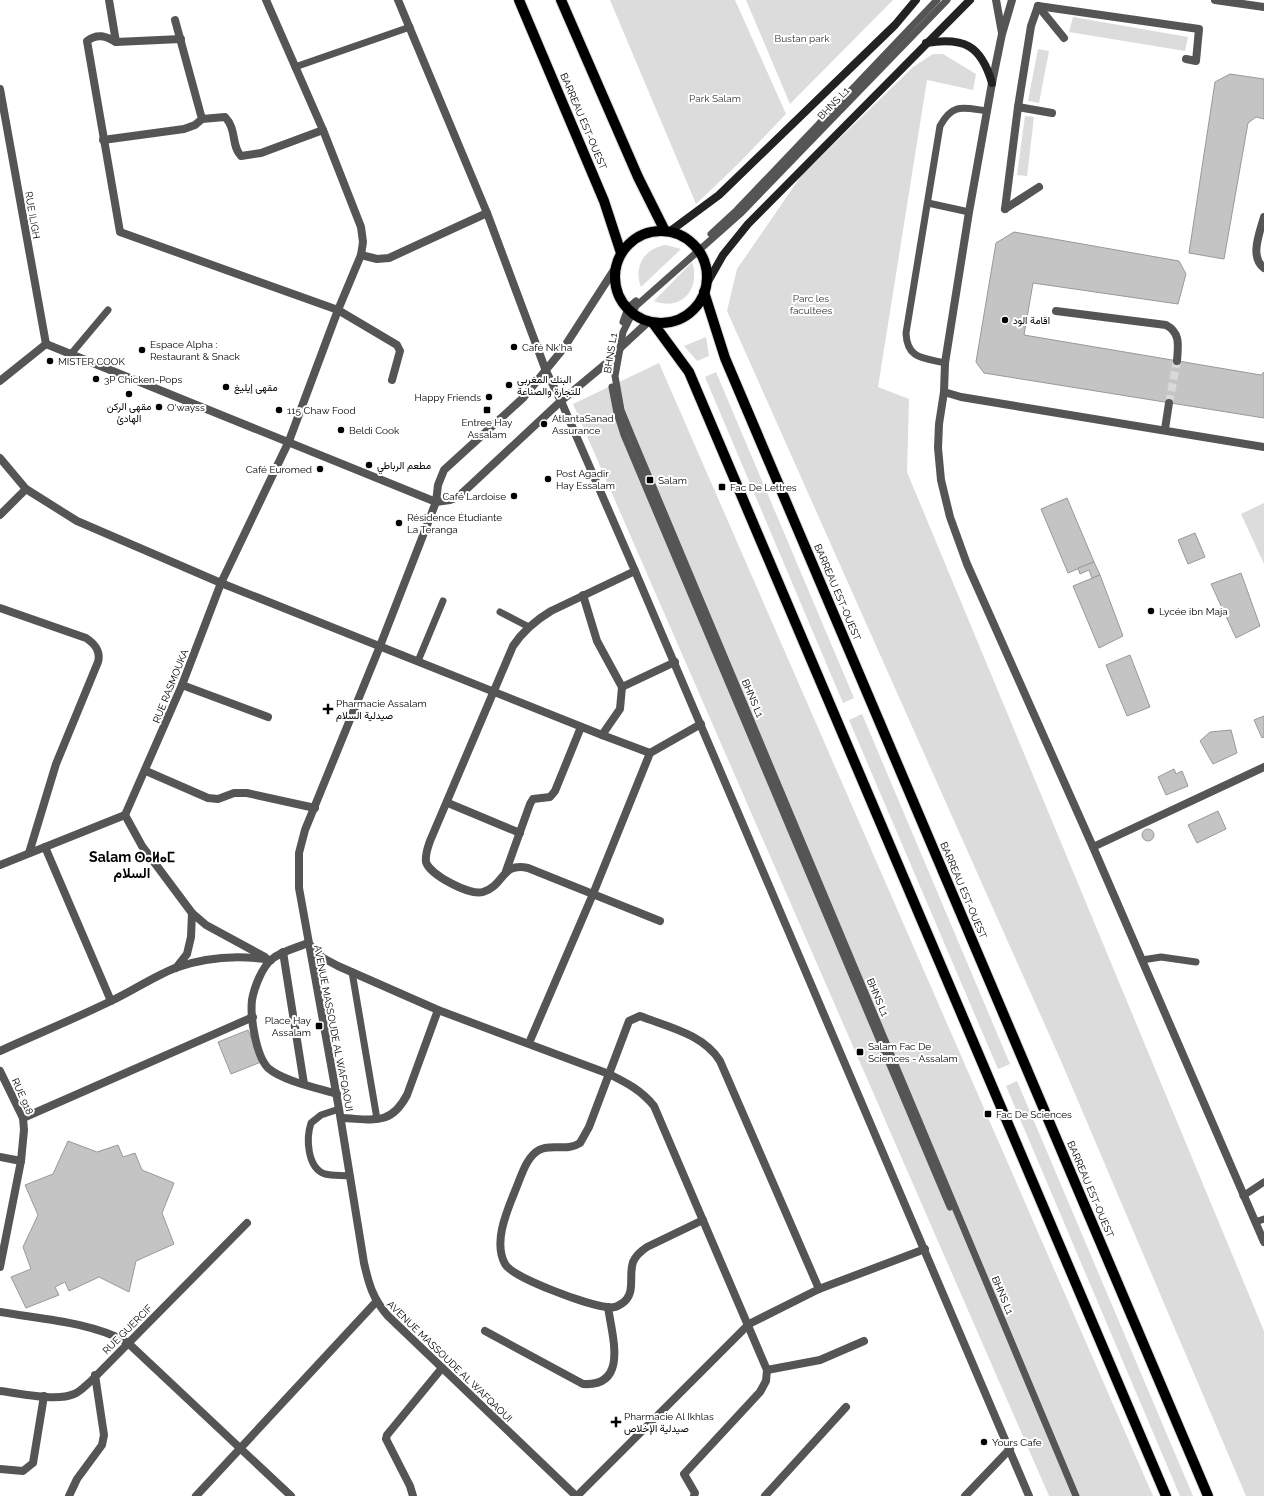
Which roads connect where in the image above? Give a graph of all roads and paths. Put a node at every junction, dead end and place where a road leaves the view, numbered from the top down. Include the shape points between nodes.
1 (108, 0) edge
2 (266, 0) edge
3 (398, 0) edge
4 (519, 0) edge
5 (561, 0) edge
6 (916, 0) edge
7 (937, 0) edge
8 (948, 0) edge
9 (970, 0) edge
10 (996, 0) edge
11 (1012, 0) edge
12 (1215, 0) edge
13 (1038, 6) junction
14 (1264, 7) edge
15 (175, 20) dead end
16 (410, 27) junction
17 (1002, 34) junction
18 (1064, 38) dead end
19 (181, 39) junction
20 (116, 42) junction
21 (926, 43) junction
22 (1186, 59) dead end
23 (295, 67) junction
24 (992, 83) junction
25 (0, 89) edge
26 (1018, 106) junction
27 (987, 111) junction
28 (1052, 113) dead end
29 (202, 119) junction
30 (323, 130) junction
31 (103, 140) junction
32 (1039, 187) dead end
33 (928, 203) junction
34 (969, 212) junction
35 (487, 213) junction
36 (1264, 217) edge
37 (667, 231) junction
38 (698, 249) junction
39 (621, 253) junction
40 (361, 255) junction
41 (1264, 268) edge
42 (614, 270) junction
43 (705, 289) junction
44 (108, 310) dead end
45 (338, 310) junction
46 (630, 311) junction
47 (1056, 311) dead end
48 (651, 323) junction
49 (46, 344) junction
50 (620, 347) junction
51 (71, 354) junction
52 (615, 356) junction
53 (1177, 360) tunnel mouth
54 (945, 363) junction
55 (546, 371) junction
56 (392, 380) dead end
57 (0, 381) edge
58 (944, 392) junction
59 (561, 401) junction
60 (1169, 403) tunnel mouth
61 (1165, 429) junction
62 (289, 441) junction
63 (1264, 447) edge
64 (0, 458) edge
65 (26, 489) junction
66 (436, 502) junction
67 (0, 515) edge
68 (635, 571) junction
69 (221, 583) junction
70 (583, 595) junction
71 (443, 601) dead end
72 (0, 608) edge
73 (500, 612) dead end
74 (529, 627) junction
75 (380, 646) junction
76 (418, 661) junction
77 (674, 662) junction
78 (182, 685) junction
79 (622, 686) junction
80 (495, 691) junction
81 (268, 717) dead end
82 (701, 724) junction
83 (581, 727) junction
84 (602, 735) junction
85 (650, 753) junction
86 (1264, 766) edge
87 (146, 771) junction
88 (448, 803) junction
89 (315, 808) junction
90 (125, 815) junction
91 (520, 833) junction
92 (45, 847) junction
93 (1093, 847) junction
94 (29, 853) junction
95 (0, 865) edge
96 (506, 871) junction
97 (593, 894) junction
98 (192, 913) junction
99 (660, 921) dead end
100 (308, 943) junction
101 (283, 952) junction
102 (271, 960) junction
103 (1142, 960) junction
104 (1196, 962) dead end
105 (176, 968) junction
106 (352, 972) junction
107 (111, 1001) junction
108 (438, 1010) junction
109 (253, 1017) junction
110 (528, 1043) junction
111 (0, 1051) edge
112 (0, 1071) edge
113 (609, 1074) junction
114 (304, 1084) junction
115 (337, 1094) junction
116 (339, 1109) junction
117 (23, 1118) junction
118 (341, 1118) junction
119 (377, 1119) junction
120 (0, 1157) edge
121 (21, 1161) junction
122 (350, 1176) junction
123 (1264, 1182) edge
124 (1243, 1196) junction
125 (1264, 1219) edge
126 (703, 1220) junction
127 (1255, 1222) junction
128 (246, 1223) dead end
129 (4, 1230) edge
130 (1264, 1242) edge
131 (925, 1249) junction
132 (0, 1267) edge
133 (820, 1289) junction
134 (376, 1302) junction
135 (608, 1307) junction
136 (0, 1312) edge
137 (749, 1324) junction
138 (485, 1331) dead end
139 (864, 1341) dead end
140 (127, 1342) junction
141 (442, 1368) junction
142 (767, 1370) junction
143 (95, 1375) junction
144 (0, 1391) edge
145 (44, 1396) junction
146 (846, 1407) dead end
147 (241, 1449) junction
148 (1010, 1449) junction
149 (0, 1469) edge
150 (69, 1496) edge
151 (196, 1496) edge
152 (291, 1496) edge
153 (413, 1496) edge
154 (576, 1496) edge
155 (694, 1496) edge
156 (765, 1496) edge
157 (965, 1496) edge
158 (1029, 1496) edge
159 (1072, 1496) edge
160 (1076, 1496) edge
161 (1166, 1496) edge
162 (1208, 1496) edge

1 - 20 street
2 - 23 street, RUE RASMOUKA
3 - 16 street
4 - 39 main road, BARREAU EST-OUEST via 604,201
5 - 37 main road via 638,177
6 - 37 main road via 895,25 718,195
7 - 38 lane, BHNS L1
8 - 38 lane, BHNS L1 via 740,214
9 - 21 main road
10 - 17 street
11 - 17 street
12 - 14 street
13 - 18 street
13 - 22 street via 1199,29 1196,61
13 - 26 street via 1031,26
15 - 19 street
16 - 23 lane
16 - 35 street
17 - 24 street
19 - 20 street
19 - 29 street
20 - 31 street via 98,36 87,41
21 - 24 main road via 949,40 969,46 984,60
21 - 43 main road via 748,224 723,255
23 - 30 street, RUE RASMOUKA
24 - 27 street
25 - 49 street, RUE ILIGH
26 - 28 street
26 - 32 street via 1005,209
27 - 33 lane via 959,108 946,115 940,126
27 - 34 street
29 - 30 street via 225,117 231,123 236,147 241,156 261,153
29 - 31 street via 184,129
30 - 40 street, RUE RASMOUKA via 361,227
31 - 45 street via 120,232
33 - 34 lane
33 - 54 lane via 906,344 914,355
34 - 54 street
35 - 40 street via 389,258 377,259
35 - 55 street
36 - 41 street via 1256,254 1259,264
37 - 38 main road via 686,239
37 - 39 main road via 635,238
38 - 43 main road, BARREAU EST-OUEST via 705,264
38 - 46 lane, BHNS L1
39 - 42 main road
40 - 45 street, RUE RASMOUKA
42 - 46 main road via 618,296
42 - 55 street, AVENUE MASSOUDE AL WAFQAOUI via 582,322
43 - 48 main road via 700,302 681,319 667,323
43 - 162 main road, BARREAU EST-OUEST via 725,358
44 - 51 lane
45 - 56 street via 397,346 400,351
45 - 62 street, RUE RASMOUKA
46 - 48 main road
46 - 50 lane, BHNS L1
46 - 52 lane, BHNS L1 via 619,332
47 - 53 street via 1166,325 1178,337
48 - 50 street
48 - 161 main road via 689,372
49 - 51 street
49 - 57 street
50 - 52 street
50 - 160 lane, BHNS L1 via 615,376 622,410
51 - 62 street
52 - 59 street
52 - 159 lane, BHNS L1 via 611,379 624,435
54 - 58 street
55 - 59 street
55 - 66 street, AVENUE MASSOUDE AL WAFQAOUI via 523,398 444,470 438,485
58 - 61 street via 961,397
58 - 93 street via 938,448 941,480 950,518 967,564
59 - 66 street via 458,497
59 - 68 street
60 - 61 street
61 - 63 street
62 - 66 street
62 - 69 street, RUE RASMOUKA
64 - 65 street
65 - 67 street
65 - 69 street via 77,521
66 - 75 street, AVENUE MASSOUDE AL WAFQAOUI
68 - 70 street
68 - 77 street
69 - 75 street
69 - 78 street, RUE RASMOUKA
70 - 74 street via 551,611
70 - 79 street via 598,641
71 - 76 lane
72 - 94 street via 86,638 99,652 98,662 56,764
73 - 74 lane
74 - 80 street via 513,646
75 - 76 street
75 - 89 street, AVENUE MASSOUDE AL WAFQAOUI
76 - 80 street
77 - 79 street
77 - 82 street
78 - 81 street
78 - 87 street, RUE RASMOUKA
79 - 84 street via 620,709
80 - 83 street
80 - 88 street
82 - 85 street
82 - 131 street
83 - 84 street
83 - 91 street via 555,790 550,797 534,799
84 - 85 street
85 - 97 street
86 - 93 street
87 - 89 street via 208,798 218,799 234,793 247,793
87 - 90 street, RUE RASMOUKA
88 - 91 street
88 - 96 street via 426,853 429,868 448,881 472,892 481,893 494,887
89 - 100 street, AVENUE MASSOUDE AL WAFQAOUI via 302,841 298,865
90 - 92 street
90 - 98 street via 142,846
91 - 96 street
92 - 94 street
92 - 107 street
93 - 103 street
94 - 95 street
96 - 97 street via 519,866 528,868
97 - 99 street
97 - 110 street
98 - 102 street via 206,925
98 - 105 street via 187,954
100 - 101 street
100 - 106 street via 324,958
100 - 115 street, AVENUE MASSOUDE AL WAFQAOUI
101 - 102 street
101 - 114 street
102 - 105 street via 233,957
102 - 109 street via 262,974 252,1001
103 - 104 lane via 1161,957
103 - 124 street
105 - 107 street
106 - 108 street
106 - 119 lane
107 - 111 street
108 - 110 street
108 - 119 street via 400,1108 395,1114
109 - 114 street via 255,1038 263,1062 275,1073
109 - 117 street
110 - 113 street
112 - 117 street, RUE 918
113 - 126 street via 645,1094 654,1106
113 - 133 street via 629,1021 636,1016 697,1038 714,1051
113 - 135 street via 580,1144 568,1148 544,1148 527,1164 507,1212 501,1240 504,1259 512,1271 534,1283 597,1306
114 - 115 street
115 - 116 street, AVENUE MASSOUDE AL WAFQAOUI
116 - 118 street, AVENUE MASSOUDE AL WAFQAOUI
116 - 122 lane via 321,1115 311,1124 311,1158 320,1171 326,1174
117 - 121 street, RUE 918
118 - 119 street
118 - 122 street, AVENUE MASSOUDE AL WAFQAOUI
120 - 121 street
121 - 129 street, RUE 918
122 - 134 street, AVENUE MASSOUDE AL WAFQAOUI via 366,1273
123 - 124 lane
124 - 127 street
125 - 127 lane
126 - 135 street via 639,1253 632,1264 632,1288 626,1300 617,1306
126 - 137 street
127 - 130 street
128 - 140 street, RUE GUERCIF
129 - 132 street, RUE 918
131 - 133 street
131 - 148 street
133 - 137 street
134 - 141 street, AVENUE MASSOUDE AL WAFQAOUI
134 - 147 street
135 - 138 street via 614,1366 609,1377 595,1385 583,1384
136 - 140 street via 97,1329 114,1334
137 - 142 street
137 - 154 street
139 - 142 street via 820,1360
140 - 143 street, RUE GUERCIF
140 - 147 street
141 - 153 street via 386,1439
141 - 154 street, AVENUE MASSOUDE AL WAFQAOUI
142 - 155 street via 766,1381 760,1392 684,1474 695,1493
143 - 145 street, RUE GUERCIF via 75,1394
143 - 150 street via 104,1435 102,1445 77,1479
144 - 145 street, RUE GUERCIF
145 - 149 street via 33,1463 23,1471
146 - 156 street
147 - 151 street
147 - 152 street
148 - 157 street
148 - 158 street

